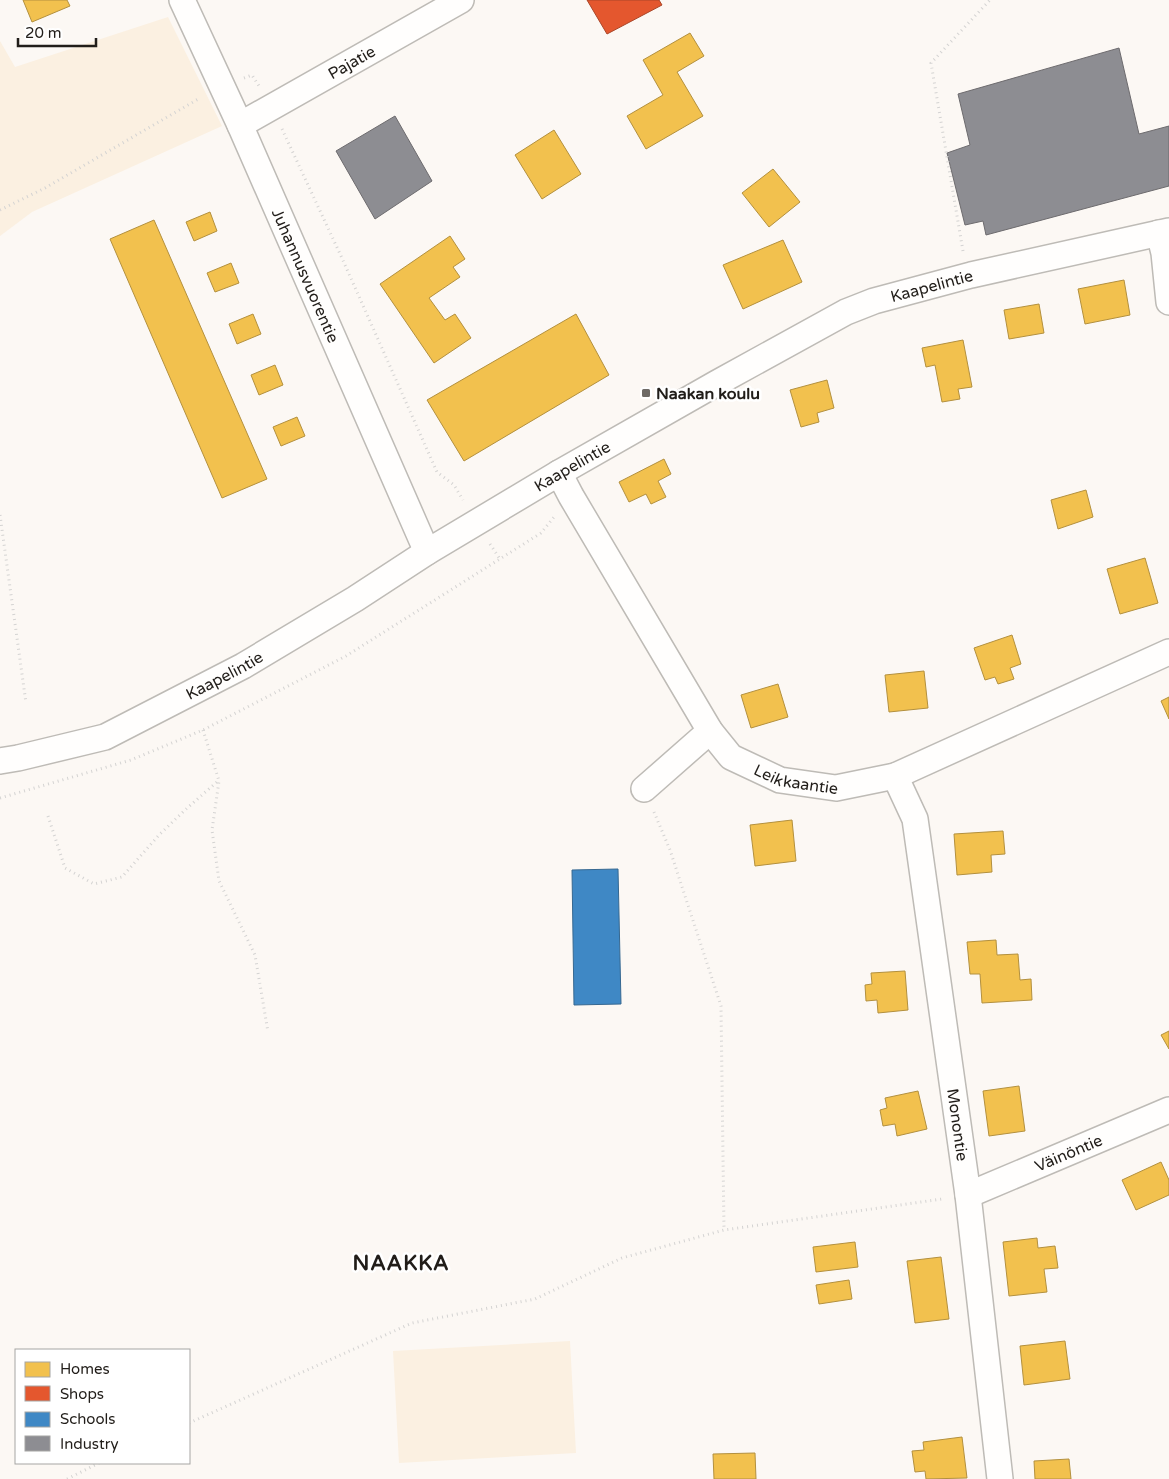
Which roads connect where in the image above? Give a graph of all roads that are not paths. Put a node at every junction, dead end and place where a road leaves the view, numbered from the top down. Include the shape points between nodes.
1 (182, 0) edge
2 (462, 0) edge
3 (240, 125) junction
4 (1164, 232) edge
5 (1169, 302) edge
6 (559, 473) junction
7 (427, 552) junction
8 (1169, 652) edge
9 (710, 731) junction
10 (0, 761) edge
11 (895, 776) junction
12 (644, 789) road end
13 (1169, 1110) edge
14 (968, 1195) junction
15 (1000, 1479) edge

1 - 3 street, Juhannusvuorentie
2 - 3 street, Pajatie
3 - 7 street, Juhannusvuorentie
4 - 5 street
4 - 6 street, Kaapelintie via 972,275 874,301 846,312
6 - 7 street, Kaapelintie
6 - 9 street, Leikkaantie
7 - 10 street, Kaapelintie via 355,600 243,666 105,737
8 - 11 street, Leikkaantie
9 - 11 street, Leikkaantie via 731,757 780,780 836,788
9 - 12 street
11 - 14 street, Monontie via 915,819
13 - 14 street, Väinöntie
14 - 15 street, Monontie

